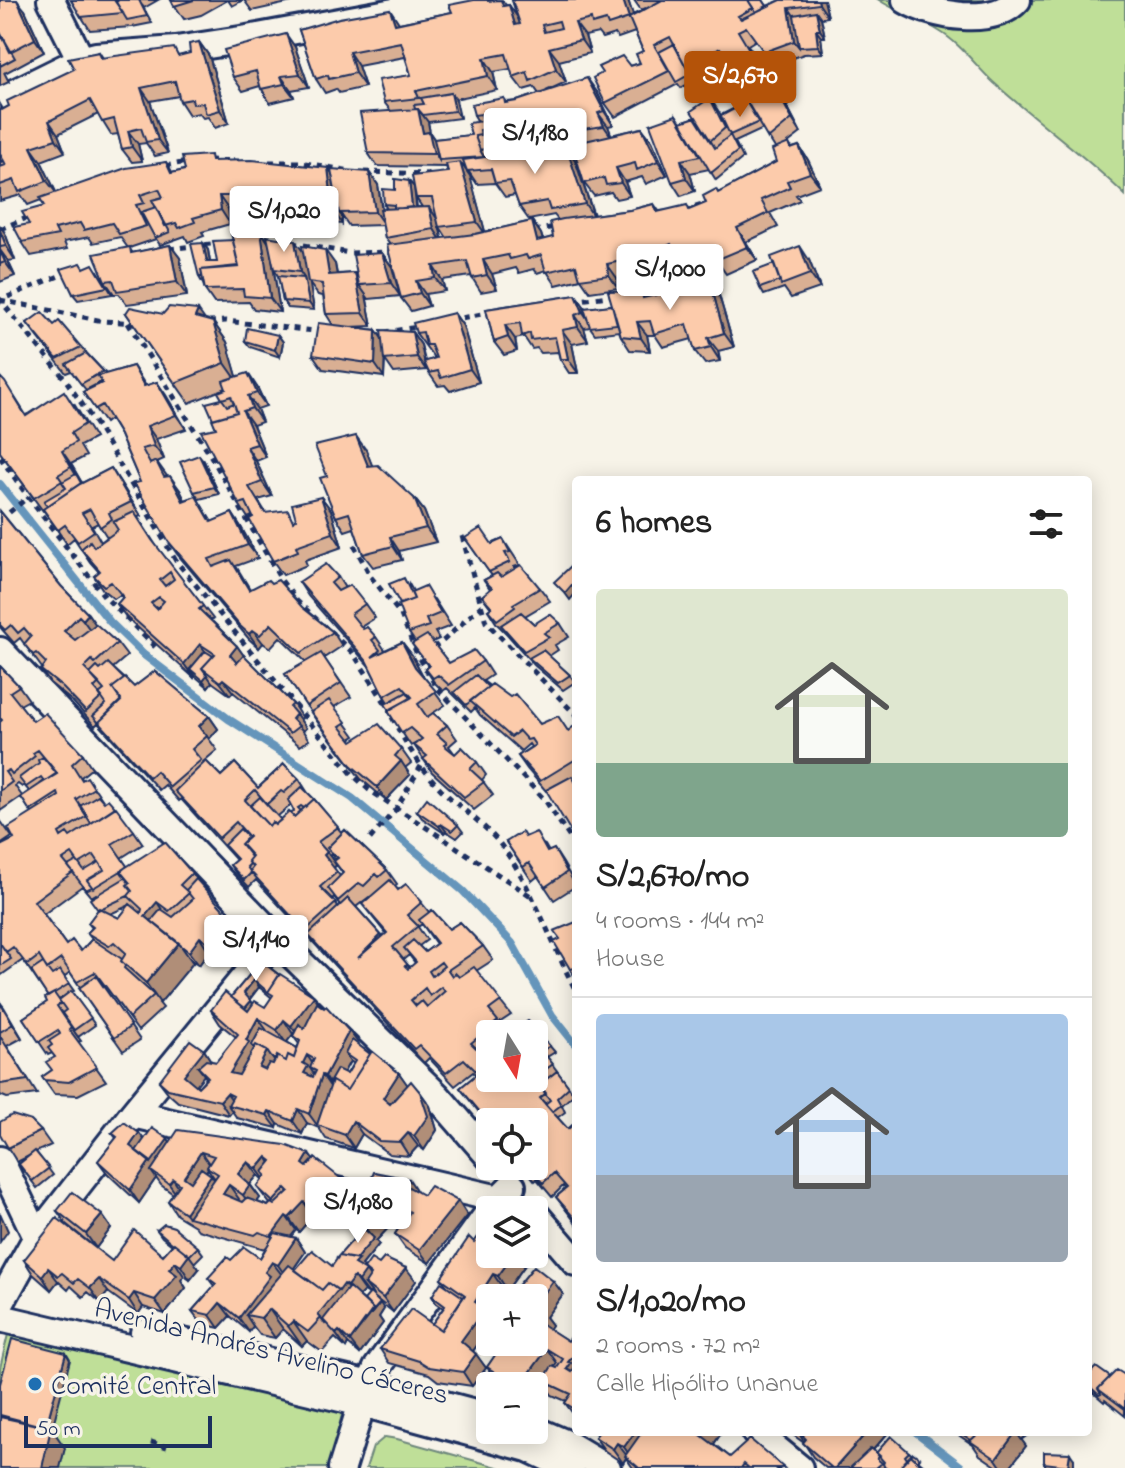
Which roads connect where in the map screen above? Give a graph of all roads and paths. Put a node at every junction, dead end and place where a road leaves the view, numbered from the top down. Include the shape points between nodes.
1 (51, 0) edge
2 (459, 0) edge
3 (906, 0) edge
4 (1017, 0) edge
5 (347, 9) edge
6 (81, 60) junction
7 (0, 100) edge
8 (241, 161) edge
9 (253, 162) edge
10 (157, 168) edge
11 (441, 174) edge
12 (702, 204) edge
13 (39, 213) edge
14 (675, 213) edge
15 (565, 226) edge
16 (0, 229) edge
17 (525, 232) edge
18 (230, 242) edge
19 (281, 242) edge
20 (164, 250) edge
21 (405, 251) edge
22 (77, 270) edge
23 (686, 280) dead end
24 (631, 292) edge
25 (619, 294) edge
26 (0, 300) edge
27 (559, 303) edge
28 (504, 310) edge
29 (447, 321) edge
30 (128, 323) junction
31 (142, 323) edge
32 (198, 323) edge
33 (420, 327) edge
34 (328, 332) edge
35 (361, 334) edge
36 (0, 457) edge
37 (28, 497) junction
38 (0, 520) edge
39 (462, 536) edge
40 (354, 545) edge
41 (482, 605) junction
42 (155, 647) edge
43 (431, 648) edge
44 (0, 651) edge
45 (572, 711) edge
46 (421, 766) junction
47 (396, 809) junction
48 (370, 839) dead end
49 (572, 841) edge
50 (534, 898) junction
51 (276, 939) junction
52 (572, 982) edge
53 (133, 1114) junction
54 (476, 1141) edge
55 (0, 1160) edge
56 (498, 1195) edge
57 (548, 1229) edge
58 (37, 1237) junction
59 (572, 1257) edge
60 (0, 1301) edge
61 (0, 1318) edge
62 (366, 1394) junction
63 (476, 1414) edge
64 (548, 1436) edge
65 (760, 1436) edge
66 (151, 1442) dead end
67 (167, 1447) dead end
68 (342, 1468) edge
69 (571, 1468) edge
70 (607, 1468) edge
71 (799, 1468) edge

1 - 6 street
2 - 5 street
3 - 4 street via 947,15 989,15
5 - 6 street via 176,50
6 - 7 street
8 - 10 path via 215,159
9 - 11 path via 300,162 387,175
12 - 14 path
13 - 16 path
15 - 17 path
18 - 20 path
19 - 21 path via 350,253
22 - 26 path
23 - 24 path
25 - 27 path
26 - 30 path
26 - 47 path via 83,404 191,580 353,775
28 - 29 path
30 - 31 path
30 - 46 path via 281,580 353,653
32 - 34 path
33 - 35 path
36 - 37 path
37 - 38 path
37 - 42 path via 105,597
39 - 41 path
40 - 49 path via 401,615 438,689 545,800
41 - 43 path
41 - 45 path via 486,622
44 - 51 street
46 - 47 path
46 - 50 path via 503,847
47 - 48 path
47 - 50 path
50 - 52 path
51 - 53 street
51 - 54 street via 407,1065
53 - 56 street
53 - 58 street
55 - 58 street
56 - 62 street via 377,1368
57 - 59 street
58 - 60 street
60 - 62 street, Avenida Andrés Avelino Cáceres
61 - 62 street, Avenida Andrés Avelino Cáceres
62 - 63 street, Avenida Andrés Avelino Cáceres
62 - 68 street
62 - 69 street, Avenida Andrés Avelino Cáceres via 528,1448
64 - 70 street
65 - 71 street
66 - 67 path

